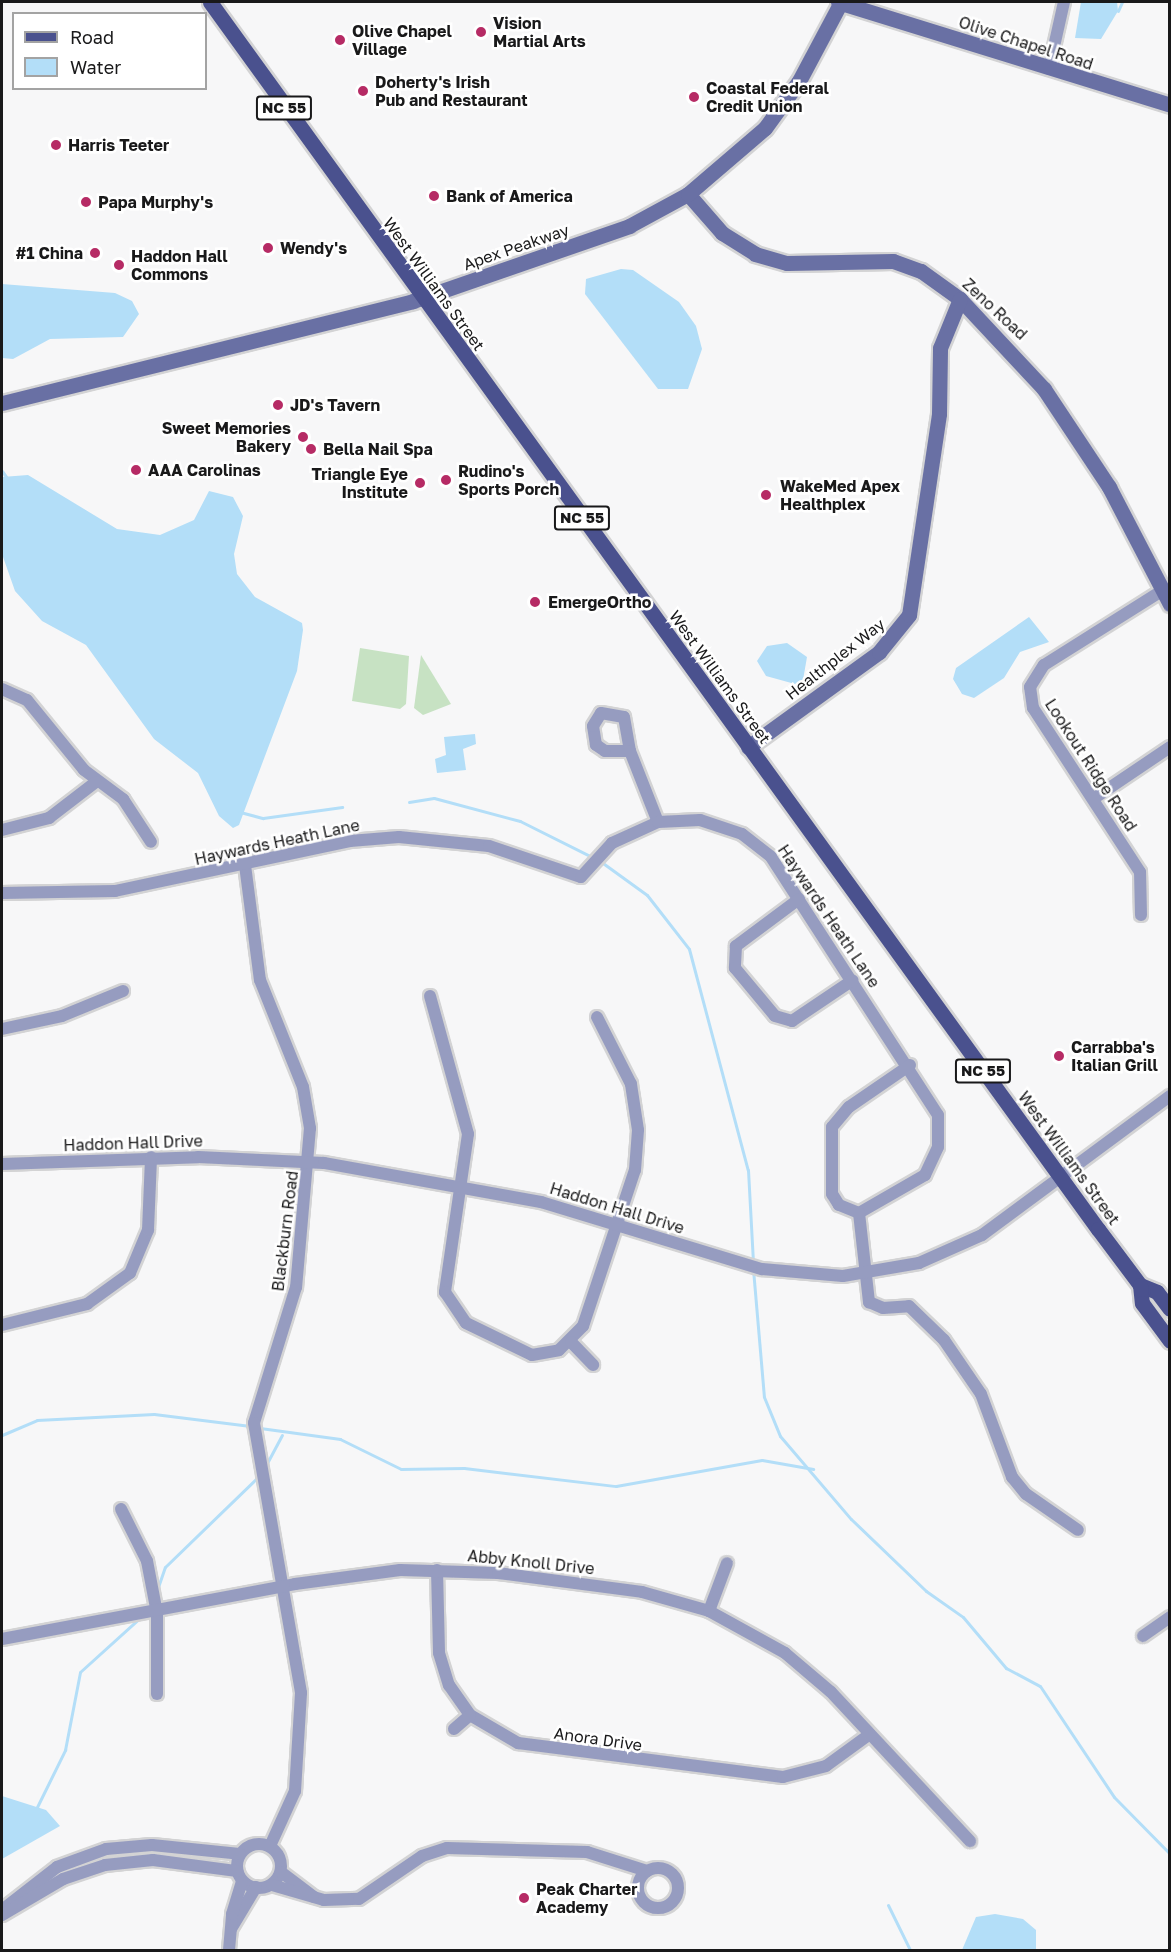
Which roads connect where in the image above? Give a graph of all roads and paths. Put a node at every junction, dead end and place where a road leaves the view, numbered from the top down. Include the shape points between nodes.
1 (210, 2) edge
2 (840, 2) edge
3 (1064, 2) edge
4 (1048, 69) junction
5 (1170, 105) edge
6 (688, 195) junction
7 (422, 298) junction
8 (960, 299) junction
9 (2, 403) edge
10 (1166, 597) edge
11 (2, 689) edge
12 (748, 747) junction
13 (1170, 747) edge
14 (630, 752) dead end
15 (96, 782) junction
16 (1093, 799) junction
17 (658, 822) junction
18 (2, 830) edge
19 (151, 842) dead end
20 (246, 865) junction
21 (2, 893) edge
22 (799, 899) junction
23 (1141, 915) dead end
24 (854, 980) junction
25 (123, 991) dead end
26 (430, 996) dead end
27 (597, 1017) dead end
28 (2, 1029) edge
29 (910, 1065) junction
30 (1170, 1096) edge
31 (151, 1157) junction
32 (309, 1162) junction
33 (2, 1164) edge
34 (1061, 1178) junction
35 (463, 1184) junction
36 (859, 1214) junction
37 (620, 1223) junction
38 (867, 1273) junction
39 (1140, 1285) junction
40 (1170, 1309) edge
41 (2, 1324) edge
42 (1170, 1341) edge
43 (571, 1342) junction
44 (593, 1365) dead end
45 (121, 1509) dead end
46 (1078, 1530) dead end
47 (727, 1563) dead end
48 (436, 1570) junction
49 (283, 1586) junction
50 (709, 1611) junction
51 (157, 1613) junction
52 (1170, 1617) edge
53 (1143, 1636) dead end
54 (2, 1640) edge
55 (157, 1694) dead end
56 (470, 1715) junction
57 (454, 1729) dead end
58 (870, 1734) junction
59 (970, 1841) dead end
60 (270, 1846) junction
61 (240, 1854) junction
62 (80, 1857) junction
63 (86, 1870) junction
64 (281, 1872) junction
65 (643, 1875) dead end
66 (240, 1876) junction
67 (272, 1885) junction
68 (256, 1887) junction
69 (314, 1897) junction
70 (2, 1910) edge
71 (2, 1915) edge
72 (231, 1929) junction
73 (229, 1950) edge

1 - 7 main road, West Williams Street / NC 55
2 - 4 main road, Olive Chapel Road
2 - 6 main road, Apex Peakway via 781,109 748,145
3 - 4 street
4 - 5 main road, Olive Chapel Road
6 - 7 main road, Apex Peakway via 629,226
6 - 8 main road, Zeno Road via 722,234 755,254 787,263 893,261 921,271
7 - 9 main road, Apex Peakway
7 - 12 main road, West Williams Street / NC 55
8 - 10 main road, Zeno Road via 1044,389 1109,487
8 - 12 main road, Healthplex Way via 940,348 939,414 909,615 879,652
10 - 16 street, Lookout Ridge Road via 1044,665 1031,680 1033,708
11 - 15 street via 27,700
12 - 34 main road, West Williams Street / NC 55
13 - 16 street
14 - 17 street
15 - 18 street via 49,818
15 - 19 street via 123,799
16 - 23 street, Lookout Ridge Road via 1140,872
17 - 20 street, Haywards Heath Lane via 612,843 581,877 489,846 421,837 350,841
17 - 22 street, Haywards Heath Lane via 700,820 742,834 771,857
20 - 21 street, Haywards Heath Lane via 115,891
20 - 32 street, Blackburn Road via 260,980 306,1099
22 - 24 street, Haywards Heath Lane
22 - 24 street via 736,946 735,968 775,1016 792,1021
24 - 29 street, Haywards Heath Lane
25 - 28 street via 62,1016
26 - 35 street via 439,1044 466,1122
27 - 37 street via 626,1069 637,1115 637,1160
29 - 36 street, Haywards Heath Lane via 938,1115 935,1157 909,1188
29 - 36 street via 849,1107 832,1127 832,1194 839,1205
30 - 34 street, Haddon Hall Drive
31 - 32 street, Haddon Hall Drive
31 - 33 street, Haddon Hall Drive
31 - 41 street via 148,1230 130,1273 87,1304
32 - 35 street, Haddon Hall Drive
32 - 49 street, Blackburn Road via 296,1287 254,1423
34 - 38 street, Haddon Hall Drive via 1000,1223 946,1252
34 - 39 main road, West Williams Street / NC 55
35 - 37 street, Haddon Hall Drive
35 - 43 street via 445,1272 452,1308 466,1323 518,1351 544,1354
36 - 38 street
37 - 38 street, Haddon Hall Drive via 770,1271 823,1277
37 - 43 street via 583,1326
38 - 46 street via 869,1302 883,1308 909,1306 944,1340 981,1394 1002,1457 1020,1487
39 - 40 main road, West Williams Street / NC 55 via 1156,1292
39 - 42 main road, West Williams Street / NC 55 via 1142,1303
43 - 44 street
45 - 51 street via 147,1561
47 - 50 street
48 - 49 street, Abby Knoll Drive
48 - 50 street, Abby Knoll Drive via 614,1588
48 - 56 street, Anora Drive via 439,1653 449,1685
49 - 51 street, Abby Knoll Drive
49 - 60 street, Blackburn Road via 301,1693 302,1734 291,1807
50 - 58 street, Abby Knoll Drive via 785,1653
51 - 54 street, Abby Knoll Drive
51 - 55 street
52 - 53 street
56 - 57 street
56 - 58 street, Anora Drive via 504,1738 534,1747 766,1777 826,1766
58 - 59 street, Abby Knoll Drive
60 - 61 street via 257,1844
60 - 64 street via 280,1857
61 - 62 street via 152,1845
61 - 66 street
62 - 63 street
62 - 70 street via 38,1879
63 - 66 street via 153,1860
63 - 71 street
64 - 67 street
64 - 69 street
65 - 69 street via 606,1855 447,1848 422,1856 359,1899
66 - 68 street
66 - 72 street
67 - 68 street
67 - 69 street
68 - 72 street
72 - 73 street

